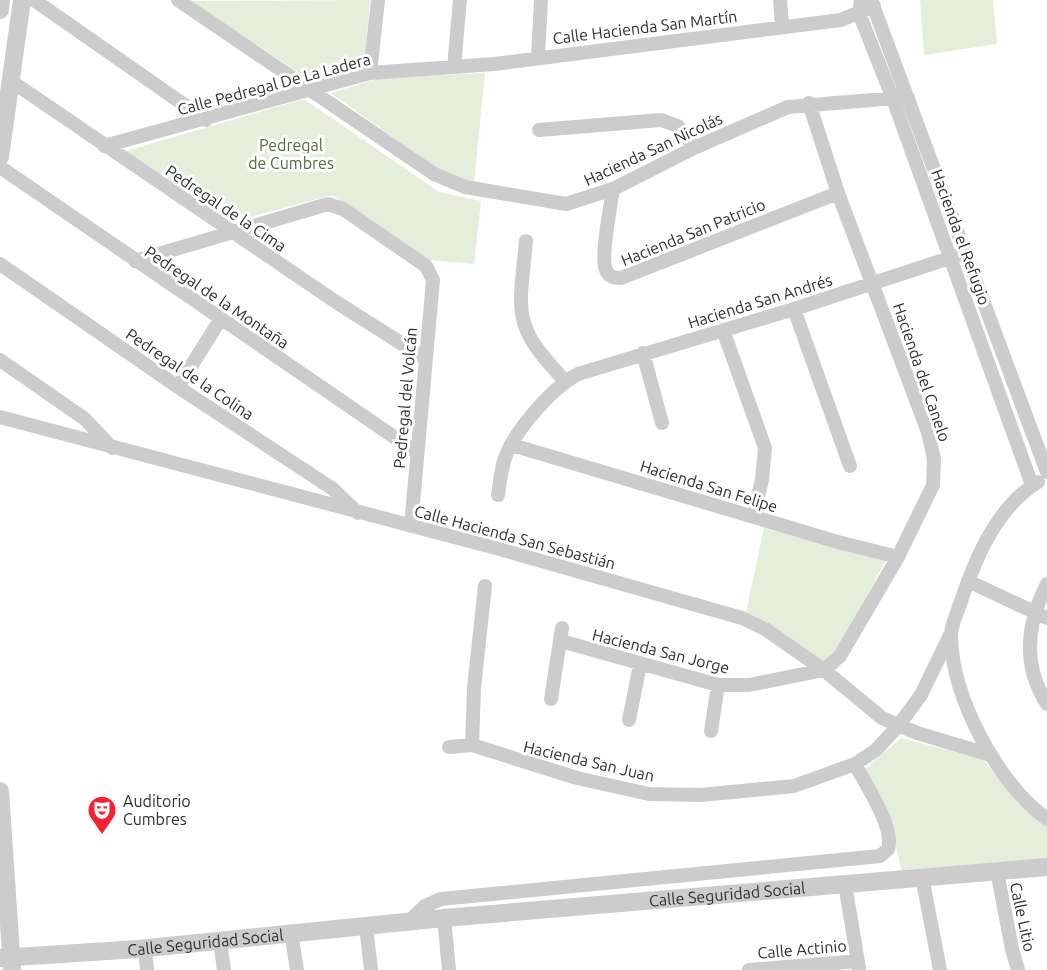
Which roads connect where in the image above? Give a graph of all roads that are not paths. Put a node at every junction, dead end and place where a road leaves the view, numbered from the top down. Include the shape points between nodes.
1 (1, 0) edge
2 (22, 0) edge
3 (34, 0) edge
4 (378, 0) edge
5 (460, 0) edge
6 (541, 0) edge
7 (780, 0) edge
8 (180, 1) edge
9 (866, 5) edge
10 (0, 10) edge
11 (782, 26) junction
12 (538, 57) junction
13 (454, 67) junction
14 (370, 73) junction
15 (11, 81) junction
16 (312, 90) junction
17 (908, 97) junction
18 (893, 99) junction
19 (809, 103) junction
20 (206, 120) junction
21 (539, 130) dead end
22 (104, 146) junction
23 (694, 148) junction
24 (0, 157) edge
25 (0, 167) edge
26 (613, 189) junction
27 (838, 193) junction
28 (231, 231) junction
29 (526, 241) dead end
30 (965, 253) junction
31 (951, 258) junction
32 (135, 261) junction
33 (1, 265) edge
34 (873, 283) junction
35 (794, 309) junction
36 (220, 320) junction
37 (723, 330) junction
38 (643, 353) junction
39 (426, 359) junction
40 (0, 360) edge
41 (565, 381) junction
42 (178, 387) junction
43 (0, 417) edge
44 (662, 423) dead end
45 (512, 445) junction
46 (112, 448) junction
47 (416, 452) junction
48 (850, 466) dead end
49 (1047, 472) edge
50 (1047, 477) edge
51 (1032, 485) junction
52 (498, 495) dead end
53 (358, 513) junction
54 (753, 516) junction
55 (411, 526) junction
56 (897, 557) junction
57 (968, 581) junction
58 (1047, 584) edge
59 (485, 586) dead end
60 (1034, 612) junction
61 (1047, 618) edge
62 (951, 636) junction
63 (640, 665) junction
64 (824, 670) junction
65 (718, 685) junction
66 (551, 699) dead end
67 (1047, 704) edge
68 (629, 720) dead end
69 (898, 726) junction
70 (711, 731) dead end
71 (472, 745) junction
72 (449, 747) dead end
73 (991, 755) junction
74 (855, 764) junction
75 (0, 791) edge
76 (1047, 819) edge
77 (1047, 867) edge
78 (997, 871) junction
79 (922, 877) junction
80 (844, 884) junction
81 (444, 918) junction
82 (408, 922) junction
83 (366, 926) junction
84 (291, 932) junction
85 (220, 941) junction
86 (145, 948) junction
87 (8, 962) edge
88 (859, 966) edge
89 (147, 970) edge
90 (224, 970) edge
91 (297, 970) edge
92 (371, 970) edge
93 (449, 970) edge
94 (749, 970) edge
95 (940, 970) edge
96 (1018, 970) edge

1 - 10 street
2 - 15 street
3 - 20 street
4 - 14 street
5 - 13 street
6 - 12 street
7 - 11 street
8 - 16 street, Hacienda San Nicolás
9 - 11 street, Calle Hacienda San Martín via 841,20
9 - 17 street, Hacienda el Refugio
9 - 18 street, Hacienda el Refugio
11 - 12 street, Calle Hacienda San Martín
12 - 13 street, Calle Hacienda San Martín
13 - 14 street, Calle Pedregal De La Ladera
14 - 16 street, Calle Pedregal De La Ladera
15 - 22 street, Pedregal de la Cima
15 - 24 street
16 - 20 street, Calle Pedregal De La Ladera
16 - 26 street, Hacienda San Nicolás via 434,174 465,187 558,204 574,203
17 - 18 street, Hacienda San Nicolás
17 - 30 street, Hacienda el Refugio
18 - 19 street, Hacienda San Nicolás
18 - 31 street, Hacienda el Refugio
19 - 23 street, Hacienda San Nicolás via 771,113
19 - 27 street, Hacienda del Canelo
20 - 22 street, Calle Pedregal De La Ladera
21 - 23 street via 661,120 678,126
22 - 28 street, Pedregal de la Cima
23 - 26 street, Hacienda San Nicolás
25 - 32 street, Pedregal de la Montaña
26 - 27 street, Hacienda San Patricio via 604,264 615,278
27 - 34 street, Hacienda del Canelo
28 - 32 street
28 - 39 street, Pedregal de la Cima
28 - 39 street, Pedregal del Volcán via 322,205 335,206 419,260 433,280
29 - 41 street via 521,293 523,325 539,353
30 - 31 street, Hacienda San Andrés
30 - 49 street, Hacienda el Refugio
31 - 34 street, Hacienda San Andrés
31 - 51 street, Hacienda el Refugio
32 - 36 street, Pedregal de la Montaña
33 - 42 street, Pedregal de la Colina
34 - 35 street, Hacienda San Andrés
34 - 56 street, Hacienda del Canelo via 928,432 934,459 933,485
35 - 37 street, Hacienda San Andrés
35 - 48 street
36 - 42 street
36 - 47 street, Pedregal de la Montaña
37 - 38 street, Hacienda San Andrés
37 - 54 street via 765,448
38 - 41 street, Hacienda San Andrés
38 - 44 street
39 - 47 street, Pedregal del Volcán
40 - 46 street via 85,419
41 - 45 street
42 - 53 street, Pedregal de la Colina via 333,489
43 - 46 street, Calle Hacienda San Sebastián
45 - 52 street via 505,458
45 - 54 street, Hacienda San Felipe
46 - 53 street, Calle Hacienda San Sebastián
47 - 55 street, Pedregal del Volcán
50 - 51 street, Hacienda San Juan
51 - 57 street, Hacienda San Juan via 998,522
53 - 55 street, Calle Hacienda San Sebastián
54 - 56 street, Hacienda San Felipe
55 - 64 street, Calle Hacienda San Sebastián via 742,618 765,629
56 - 64 street, Hacienda del Canelo via 840,656
57 - 60 street
57 - 62 street, Hacienda San Juan
58 - 60 street
59 - 71 street
60 - 61 street
60 - 67 street via 1029,653 1037,686
62 - 69 street, Hacienda San Juan via 921,695
62 - 73 street via 964,697
63 - 65 street, Hacienda San Jorge
63 - 66 street, Hacienda San Jorge via 561,634
63 - 68 street
64 - 65 street, Hacienda San Jorge via 749,685
64 - 69 street, Calle Hacienda San Sebastián via 862,704
65 - 70 street
69 - 73 street, Calle Hacienda San Sebastián
69 - 74 street, Hacienda San Juan via 876,750
71 - 72 street
71 - 74 street, Hacienda San Juan via 578,778 670,795 794,786
73 - 76 street via 1023,799
74 - 82 street, Calle Seguridad Social via 889,837 888,849 880,856 441,898
75 - 87 street
77 - 78 street, Calle Seguridad Social
78 - 79 street, Calle Seguridad Social
78 - 96 street, Calle Litio
79 - 80 street, Calle Seguridad Social
79 - 95 street
80 - 81 street, Calle Seguridad Social
80 - 88 street
81 - 82 street, Calle Seguridad Social
81 - 93 street
82 - 83 street, Calle Seguridad Social
83 - 84 street, Calle Seguridad Social
83 - 92 street
84 - 85 street, Calle Seguridad Social
84 - 91 street
85 - 86 street, Calle Seguridad Social
85 - 90 street
86 - 87 street, Calle Seguridad Social
86 - 89 street
88 - 94 street, Calle Actinio

